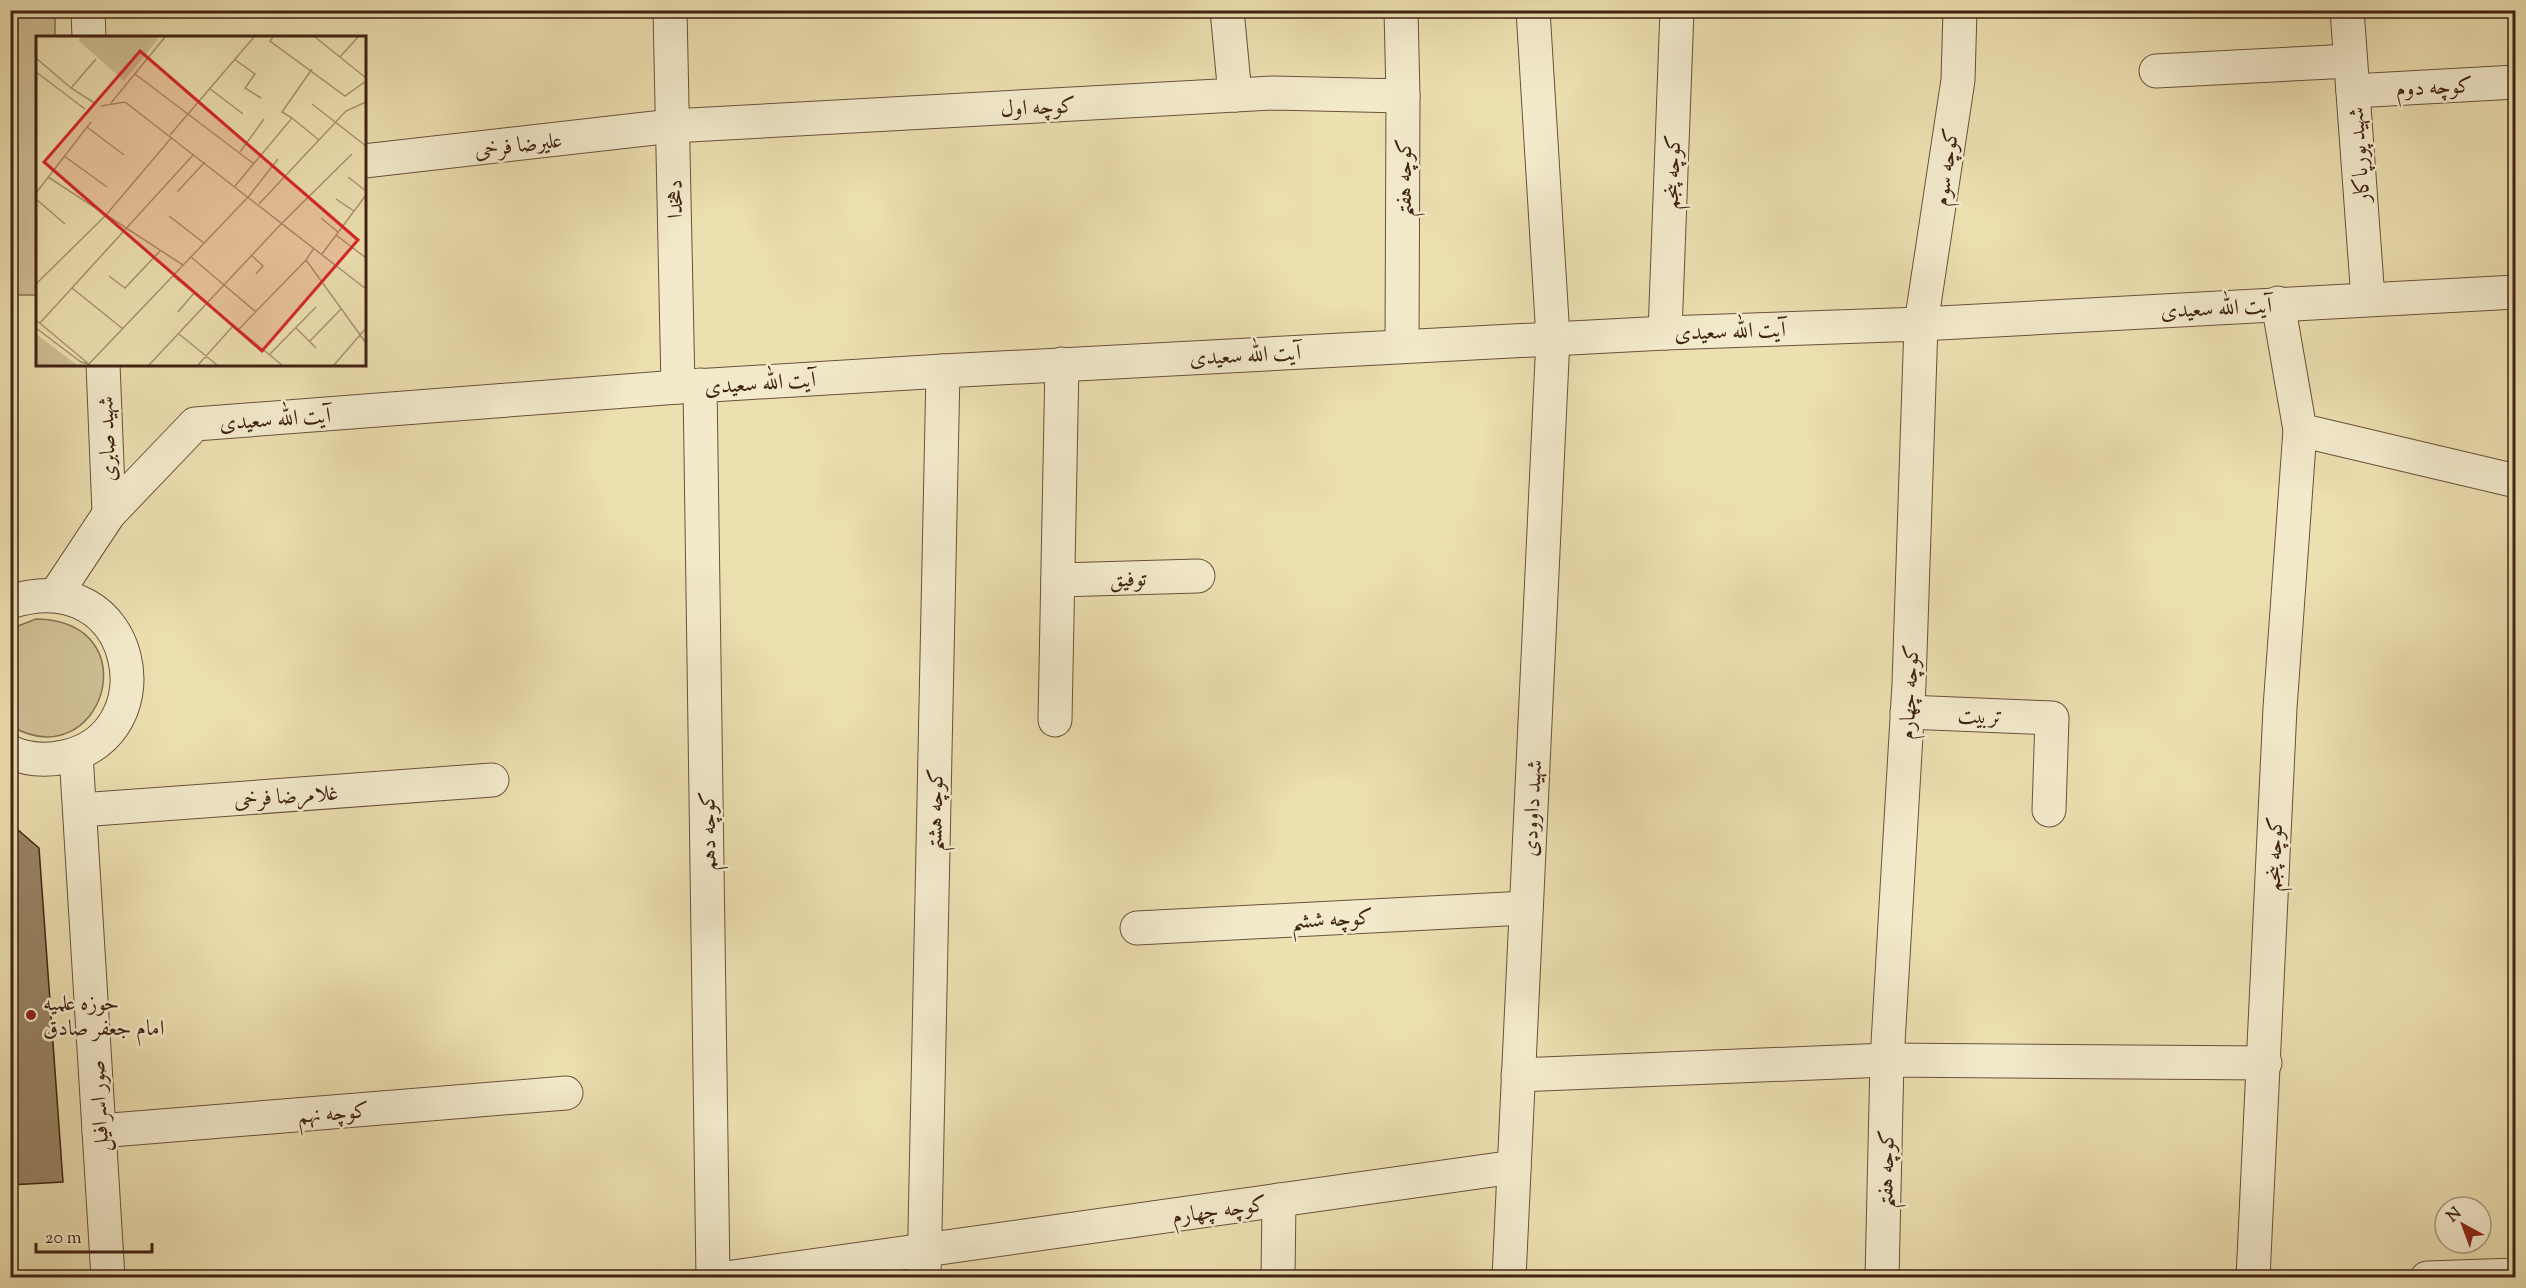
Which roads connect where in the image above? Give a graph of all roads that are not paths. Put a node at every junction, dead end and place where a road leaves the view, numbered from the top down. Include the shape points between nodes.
1 (88, 10) edge
2 (670, 10) edge
3 (1227, 10) edge
4 (1401, 10) edge
5 (1533, 10) edge
6 (1677, 10) edge
7 (1960, 10) edge
8 (2346, 10) edge
9 (89, 36) edge
10 (2156, 71) dead end
11 (2351, 76) junction
12 (2516, 82) edge
13 (1235, 95) junction
14 (1403, 96) junction
15 (672, 126) junction
16 (366, 161) edge
17 (2516, 292) edge
18 (2368, 299) junction
19 (2278, 303) junction
20 (1922, 324) junction
21 (1665, 333) junction
22 (1553, 338) junction
23 (1402, 346) junction
24 (1062, 364) junction
25 (103, 366) edge
26 (943, 370) junction
27 (689, 386) junction
28 (2300, 430) junction
29 (2516, 481) edge
30 (109, 514) junction
31 (1198, 576) dead end
32 (1058, 580) junction
33 (56, 594) junction
34 (11, 601) edge
35 (1907, 712) junction
36 (1055, 720) dead end
37 (10, 752) edge
38 (76, 754) junction
39 (492, 780) dead end
40 (80, 810) junction
41 (2049, 810) dead end
42 (1526, 908) junction
43 (1137, 928) dead end
44 (1887, 1060) junction
45 (2265, 1063) junction
46 (1518, 1075) junction
47 (566, 1093) dead end
48 (99, 1131) junction
49 (1514, 1167) junction
50 (1279, 1200) junction
51 (924, 1264) edge
52 (2516, 1275) edge
53 (108, 1278) edge
54 (713, 1278) edge
55 (726, 1278) edge
56 (1278, 1278) edge
57 (1509, 1278) edge
58 (1882, 1278) edge
59 (2253, 1278) edge
60 (2427, 1278) edge

1 - 9 street
2 - 15 street, دهخدا
3 - 13 street
4 - 14 street, کوچه هفتم
5 - 22 street, شهید داوودی
6 - 21 street, کوچه پنجم
7 - 20 street, کوچه سوم via 1958,80
8 - 11 street, شهید پورپاکار
10 - 11 street, کوچه دوم
11 - 12 street, کوچه دوم
11 - 18 street, شهید پورپاکار
13 - 14 street, کوچه اول
13 - 15 street, کوچه اول
14 - 23 street, کوچه هفتم
15 - 16 street, علیرضا فرخی
15 - 27 street, دهخدا
17 - 18 street, آیت الله سعیدی
18 - 19 street, آیت الله سعیدی
19 - 20 street, آیت الله سعیدی
19 - 28 street, کوچه پنجم
20 - 21 street, آیت الله سعیدی
20 - 35 street, کوچه چهارم
21 - 22 street, آیت الله سعیدی
22 - 23 street, آیت الله سعیدی
22 - 42 street, شهید داوودی
23 - 24 street, آیت الله سعیدی
24 - 26 street, آیت الله سعیدی
24 - 32 street
25 - 30 street, شهید صابری
26 - 27 street, آیت الله سعیدی
26 - 51 street, کوچه هشتم
27 - 30 street, آیت الله سعیدی via 195,424
27 - 54 street, کوچه دهم
28 - 29 street
28 - 45 street, کوچه پنجم via 2280,708
30 - 33 street, آیت الله سعیدی
31 - 32 street, توفیق
32 - 36 street
33 - 34 street via 33,594
33 - 38 street via 82,602 104,618 120,640 128,666 127,694 117,719 100,740
35 - 41 street, تربیت via 2052,718
35 - 44 street, کوچه چهارم
37 - 38 street via 49,760
38 - 40 street, صور اسرافیل
39 - 40 street, غلامرضا فرخی
40 - 48 street, صور اسرافیل
42 - 43 street, کوچه ششم
42 - 46 street, شهید داوودی
44 - 45 street
44 - 46 street
44 - 58 street, کوچه هفتم
45 - 59 street, کوچه پنجم
46 - 49 street, شهید داوودی
47 - 48 street, کوچه نهم
48 - 53 street, صور اسرافیل
49 - 50 street, کوچه چهارم
49 - 57 street, شهید داوودی
50 - 51 street, کوچه چهارم
50 - 56 street
51 - 55 street, کوچه چهارم
52 - 60 street

